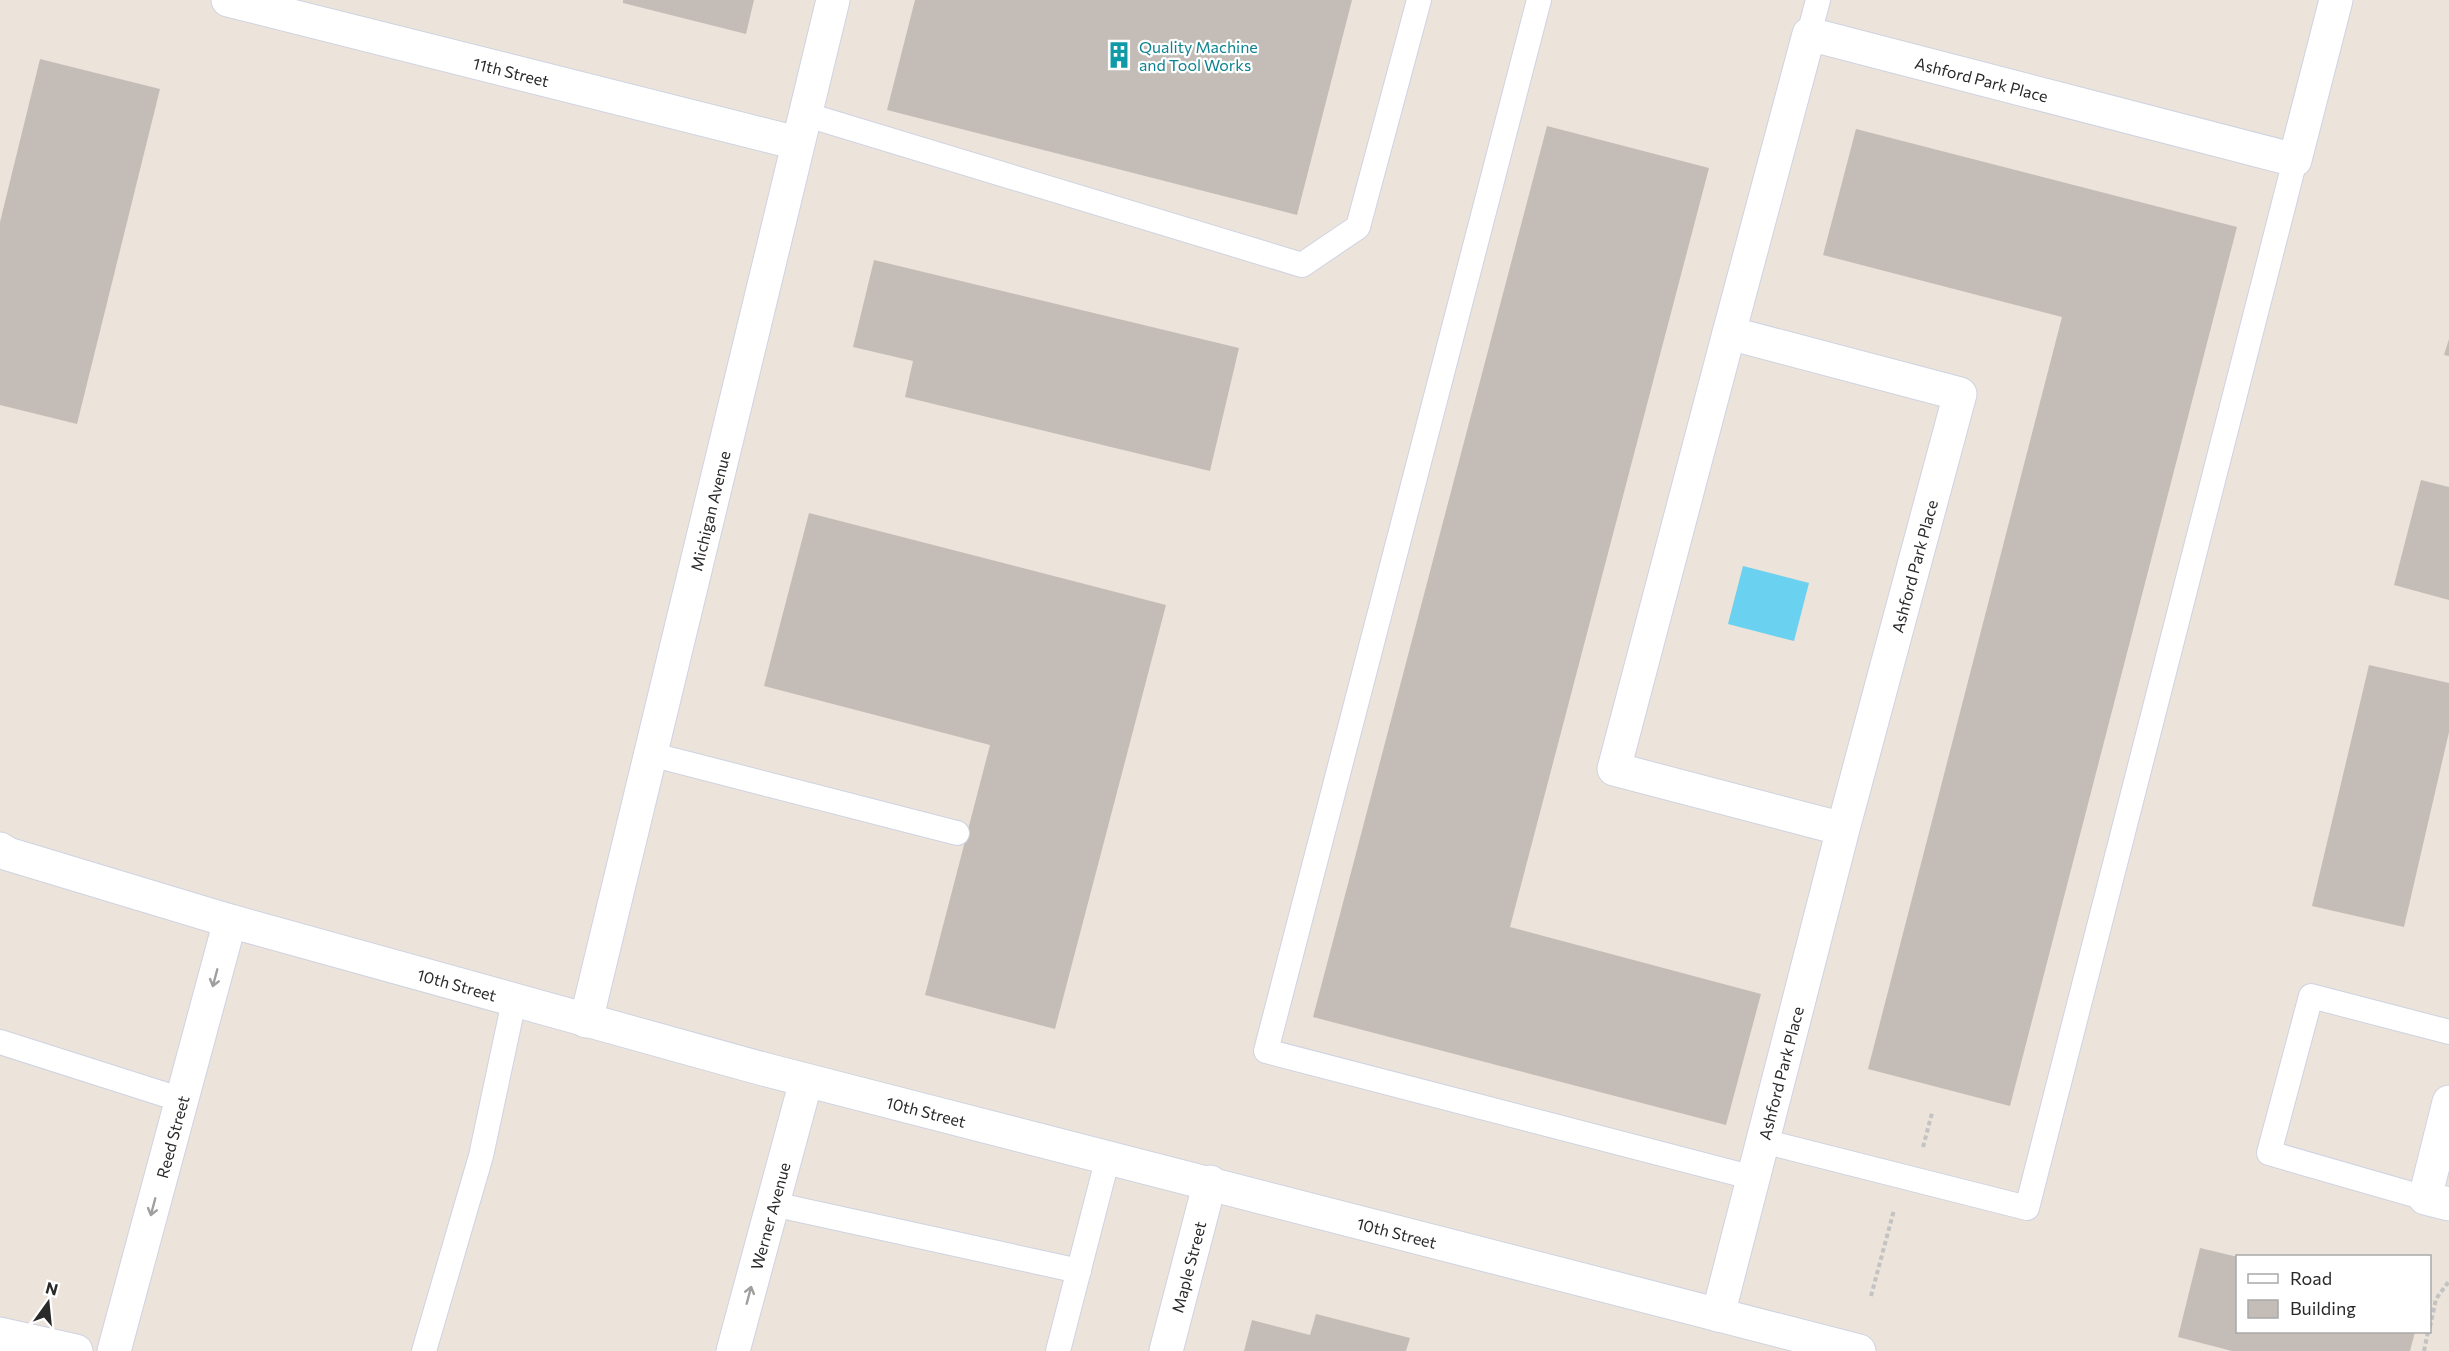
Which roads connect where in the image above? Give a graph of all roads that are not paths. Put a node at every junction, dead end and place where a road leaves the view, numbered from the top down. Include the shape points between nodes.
1 (228, 0) edge
2 (833, 0) edge
3 (1419, 0) edge
4 (1539, 0) edge
5 (1818, 0) edge
6 (2337, 0) edge
7 (1809, 34) junction
8 (801, 128) junction
9 (2295, 160) junction
10 (1729, 333) junction
11 (650, 754) junction
12 (1843, 829) junction
13 (957, 833) dead end
14 (0, 849) edge
15 (230, 921) junction
16 (514, 1001) junction
17 (586, 1021) junction
18 (2449, 1032) edge
19 (0, 1042) edge
20 (806, 1081) junction
21 (182, 1100) junction
22 (2449, 1102) edge
23 (1763, 1141) junction
24 (1108, 1157) junction
25 (1754, 1178) junction
26 (1210, 1182) junction
27 (2437, 1201) edge
28 (773, 1204) junction
29 (1079, 1271) junction
30 (1718, 1315) junction
31 (0, 1334) edge
32 (1786, 1342) edge
33 (76, 1351) edge
34 (114, 1351) edge
35 (424, 1351) edge
36 (734, 1351) edge
37 (1058, 1351) edge
38 (1166, 1351) edge
39 (1859, 1351) edge

1 - 8 street, 11th Street
2 - 8 street, Michigan Avenue
3 - 8 lane via 1358,227 1302,265
4 - 25 lane via 1266,1051
5 - 7 lane
6 - 9 street
7 - 9 street, Ashford Park Place
7 - 10 street
8 - 11 street, Michigan Avenue
9 - 23 lane via 2027,1208
10 - 12 street via 1614,769
10 - 12 street, Ashford Park Place via 1960,394
11 - 13 lane
11 - 17 street, Michigan Avenue
12 - 23 street, Ashford Park Place
14 - 15 street, 10th Street
15 - 16 street, 10th Street
15 -> 21 street, Reed Street
16 - 17 street, 10th Street
16 - 35 lane via 481,1156
17 - 20 street, 10th Street
18 - 27 lane via 2311,996 2269,1153
19 - 21 lane
20 - 24 street, 10th Street
20 - 28 street, Werner Avenue
21 -> 34 street, Reed Street
22 - 27 street
23 - 25 street, Ashford Park Place
24 - 26 street, 10th Street
24 - 29 lane
25 - 30 street, Ashford Park Place
26 - 30 street, 10th Street
26 - 38 street, Maple Street
28 - 29 lane
36 -> 28 street, Werner Avenue
29 - 37 lane
30 - 32 street, 10th Street
31 - 33 street
32 - 39 street, 10th Street

